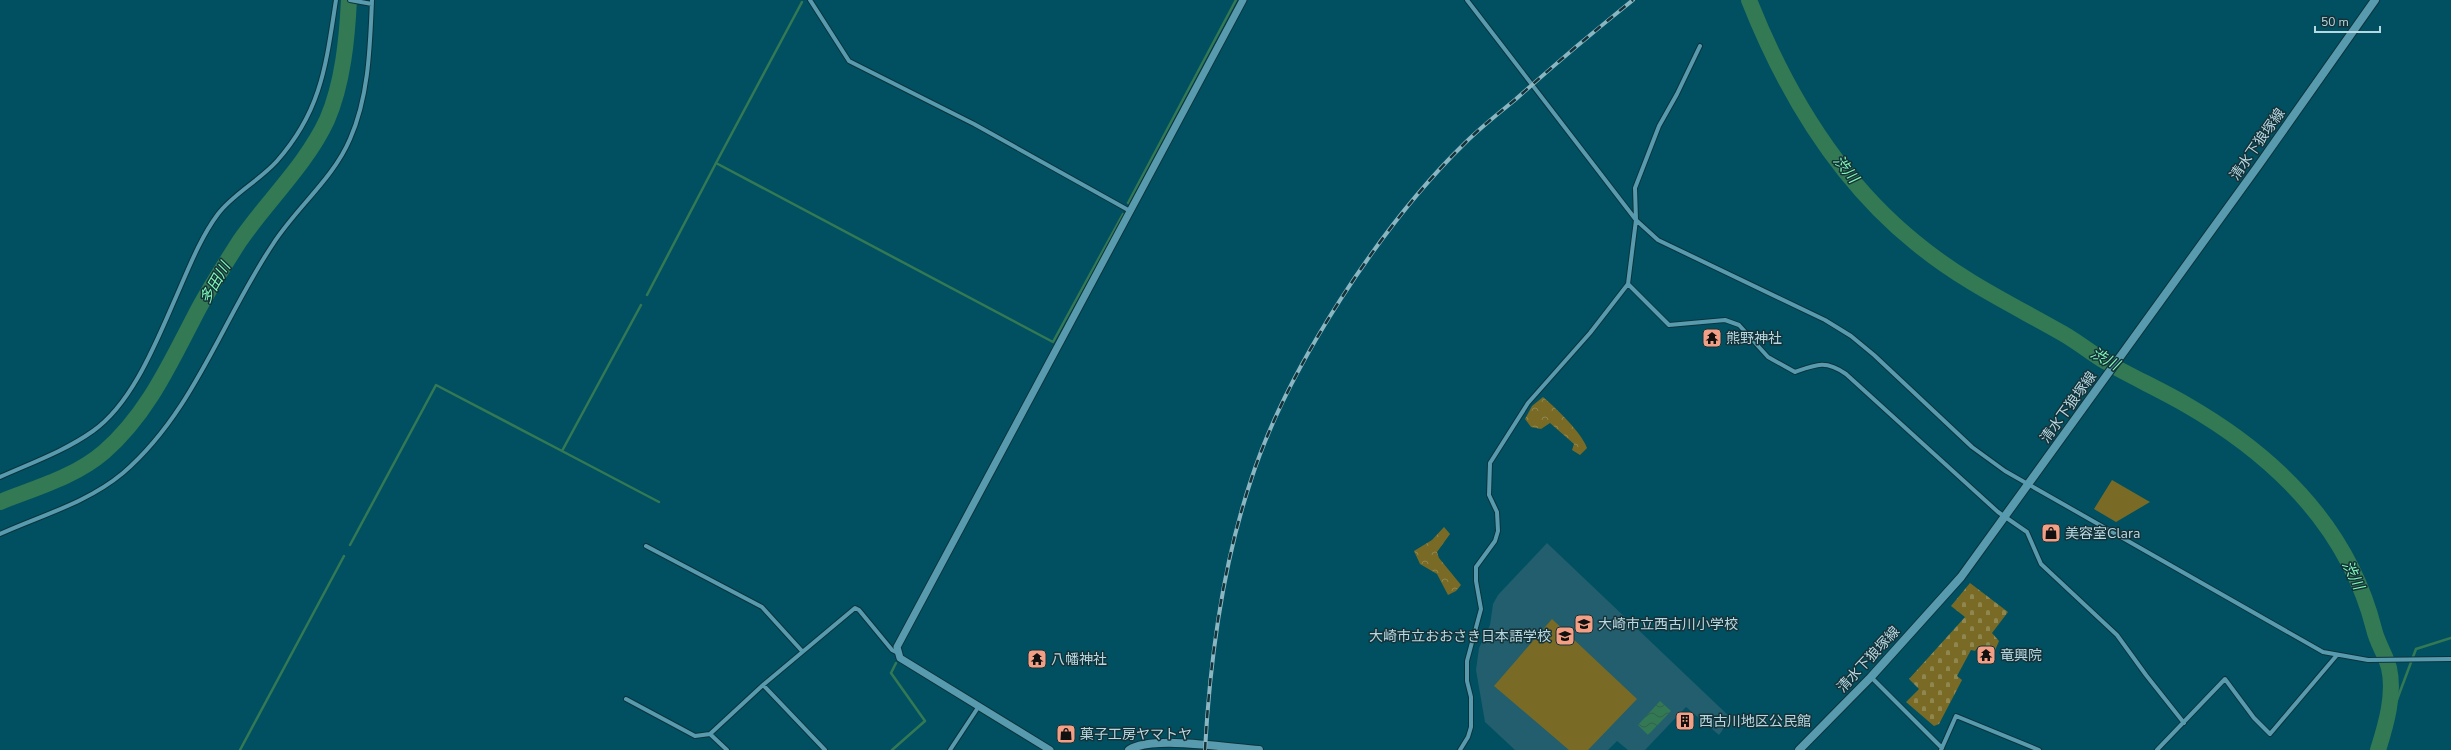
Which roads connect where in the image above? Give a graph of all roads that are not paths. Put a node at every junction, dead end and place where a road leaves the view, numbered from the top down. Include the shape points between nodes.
1 (336, 0) edge
2 (350, 0) edge
3 (810, 0) edge
4 (1243, 0) edge
5 (1468, 0) edge
6 (2375, 0) edge
7 (371, 2) edge
8 (1700, 46) dead end
9 (1130, 211) junction
10 (1636, 220) junction
11 (1628, 284) junction
12 (0, 477) edge
13 (2028, 486) junction
14 (2004, 515) junction
15 (0, 534) edge
16 (646, 546) dead end
17 (802, 650) junction
18 (898, 653) junction
19 (2337, 655) junction
20 (2451, 659) edge
21 (1871, 677) junction
22 (763, 685) junction
23 (626, 699) dead end
24 (979, 706) junction
25 (2184, 723) junction
26 (710, 734) junction
27 (1192, 748) edge
28 (1941, 749) edge
29 (727, 750) edge
30 (825, 750) edge
31 (950, 750) edge
32 (1050, 750) edge
33 (1129, 750) edge
34 (1259, 750) edge
35 (1460, 750) edge
36 (1799, 750) edge
37 (2039, 750) edge
38 (2157, 750) edge

1 - 12 street via 323,76 310,113 277,160 218,214 185,277 152,350 127,395 112,415 94,431 59,451
2 - 7 street
3 - 9 street via 849,61 974,124
4 - 9 street
5 - 10 street
6 - 13 main road, 清水下狼塚線
7 - 15 street via 366,84 350,140 323,182 281,231 253,273 222,335 172,420 154,443 106,486
8 - 10 street via 1678,94 1659,126 1635,188
9 - 18 street via 897,647
10 - 11 street
10 - 13 street via 1658,240 1825,320 1851,336 1874,354 1972,447
11 - 14 street via 1669,325 1725,320 1739,325 1768,357 1795,372 1816,365 1833,365 1888,410
11 - 35 street via 1590,333 1528,403 1490,464 1489,495 1497,512 1498,531 1495,541 1476,567 1481,609 1467,661 1472,711 1471,728
13 - 14 main road, 清水下狼塚線
13 - 19 street via 2323,652
14 - 21 main road, 清水下狼塚線 via 1961,578
14 - 25 street via 2027,532 2041,564 2118,635
16 - 17 street via 762,607
17 - 18 street via 855,608 860,610 892,650
17 - 22 street
18 - 24 street via 900,658
19 - 20 street via 2392,661
19 - 25 street via 2270,734 2254,718 2225,679
21 - 28 street
21 - 36 main road, 清水下狼塚線
22 - 26 street
22 - 30 street
23 - 26 street via 695,736
24 - 31 street
24 - 32 street
25 - 38 street
26 - 29 street
27 - 33 main road via 1153,742
27 - 34 main road
28 - 37 street via 1956,716

